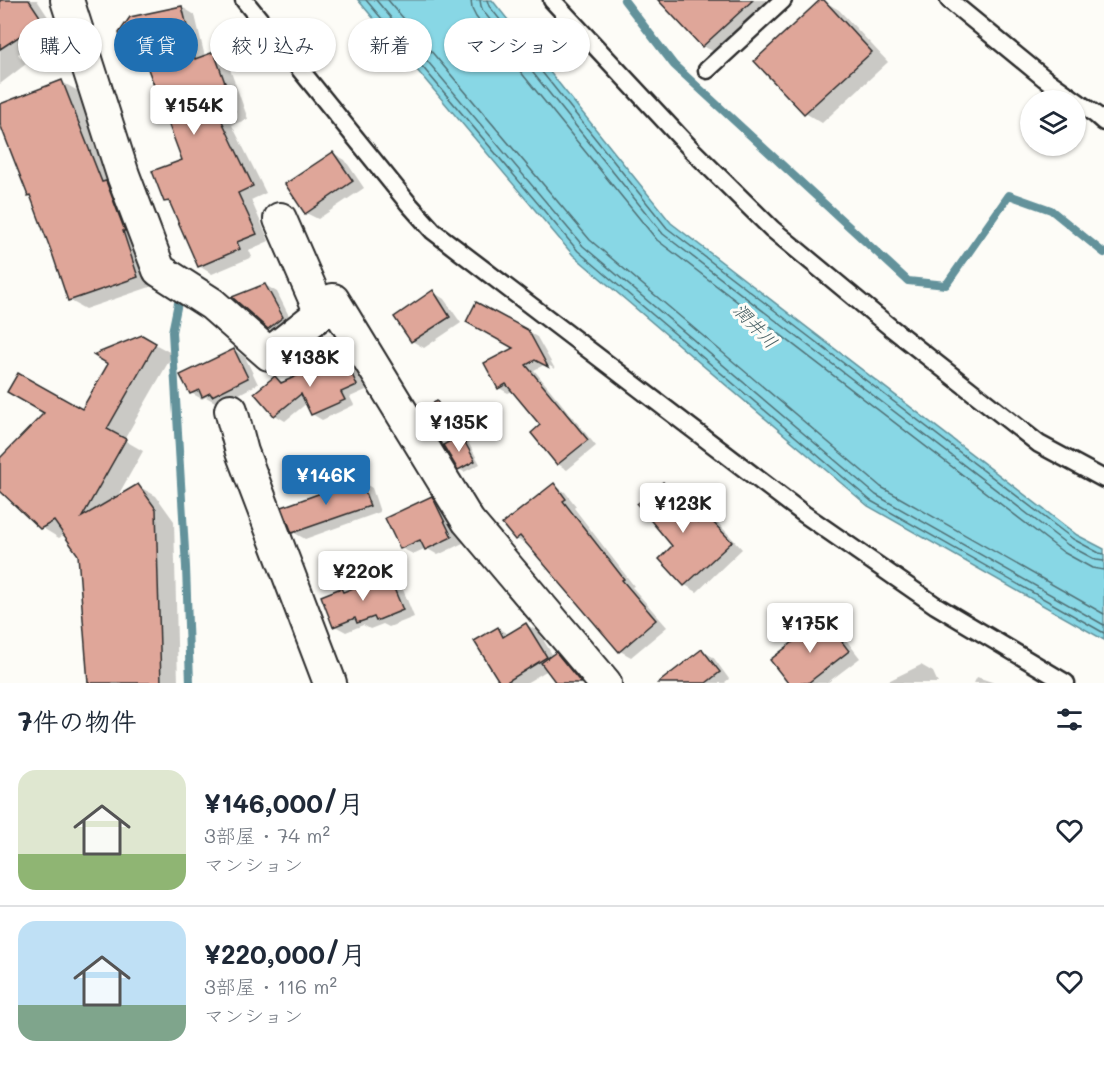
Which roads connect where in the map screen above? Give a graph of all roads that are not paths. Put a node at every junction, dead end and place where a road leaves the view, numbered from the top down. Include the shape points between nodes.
1 (67, 0) edge
2 (244, 0) edge
3 (552, 0) edge
4 (568, 0) edge
5 (783, 0) edge
6 (949, 0) edge
7 (595, 47) junction
8 (707, 70) dead end
9 (1104, 123) edge
10 (280, 219) dead end
11 (321, 314) junction
12 (231, 410) dead end
13 (1104, 479) edge
14 (330, 683) edge
15 (605, 683) edge
16 (1066, 683) edge

1 - 11 street via 159,270 212,304 269,354
2 - 16 lane via 433,231 804,514 935,605
3 - 7 lane
4 - 7 lane
5 - 8 lane
6 - 9 lane
7 - 13 lane via 772,229 1039,444
10 - 11 street
11 - 15 street via 333,300 468,521
12 - 14 street via 242,452

